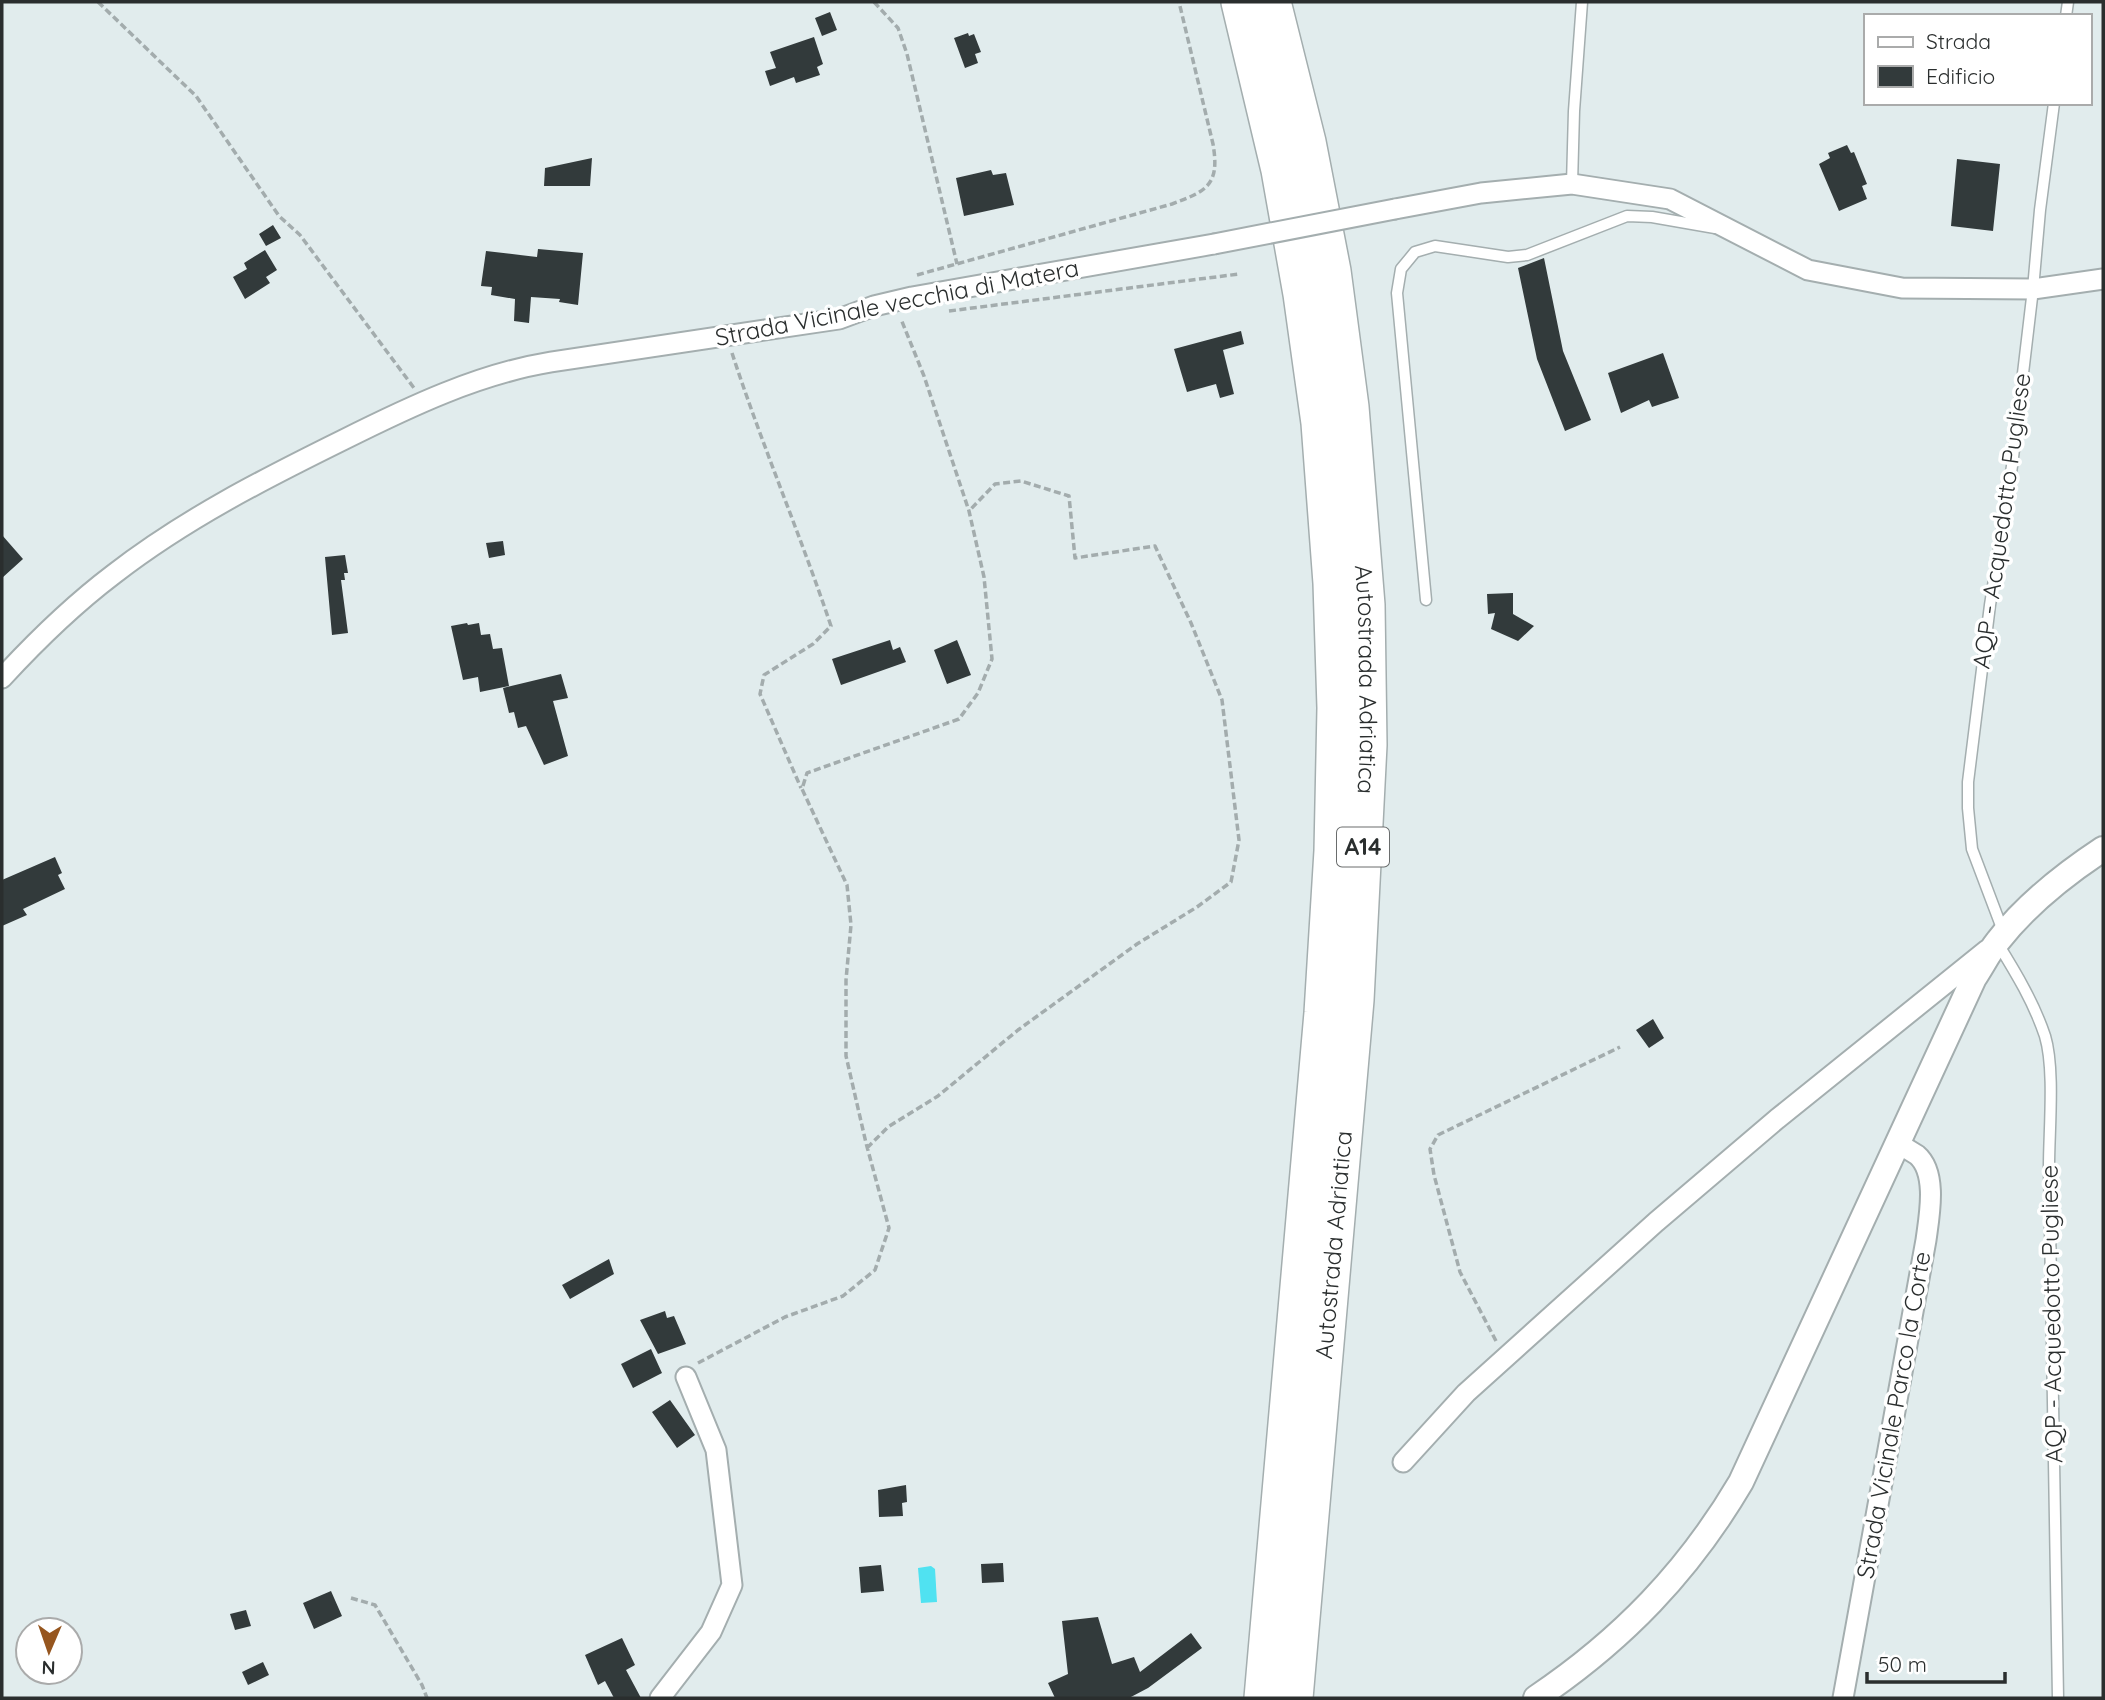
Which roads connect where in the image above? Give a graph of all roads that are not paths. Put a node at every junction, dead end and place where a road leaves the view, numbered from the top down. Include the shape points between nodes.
1 (1240, 2) edge
2 (1272, 2) edge
3 (1582, 2) edge
4 (2054, 105) edge
5 (1572, 184) junction
6 (1726, 227) junction
7 (2103, 279) edge
8 (2034, 289) junction
9 (1426, 600) dead end
10 (2, 678) edge
11 (2103, 849) edge
12 (2000, 938) junction
13 (1898, 1144) junction
14 (686, 1377) road end
15 (1403, 1462) dead end
16 (660, 1698) edge
17 (1263, 1698) edge
18 (1294, 1698) edge
19 (1536, 1698) edge
20 (1843, 1698) edge
21 (2058, 1698) edge

1 - 17 highway, Autostrada Adriatica / A14 via 1280,170 1320,423 1336,708 1323,1013
2 - 18 highway, Autostrada Adriatica / A14 via 1307,142 1332,271 1350,407 1366,605 1368,745 1355,1000
3 - 5 lane
4 - 8 lane, AQP - Acquedotto Pugliese
5 - 6 street via 1670,200
5 - 10 street, Strada Vicinale vecchia di Matera, bridge via 1481,193 912,297 839,319 520,367 423,401 224,501 116,572 43,634
6 - 8 street via 1808,270 1902,288
6 - 9 lane via 1712,229 1627,216 1527,255 1508,257 1435,246 1415,252 1401,269 1397,293
7 - 8 street
8 - 12 lane, AQP - Acquedotto Pugliese via 1968,782 1972,849
11 - 12 street via 2031,906
12 - 13 street via 1969,987
12 - 15 street via 1656,1222 1466,1393
12 - 21 lane, AQP - Acquedotto Pugliese via 2046,1038 2050,1083
13 - 19 street via 1726,1507 1677,1575 1624,1630
13 - 20 street, Strada Vicinale Parco la Corte via 1921,1160 1931,1201
14 - 16 street via 716,1450 733,1585 711,1632

